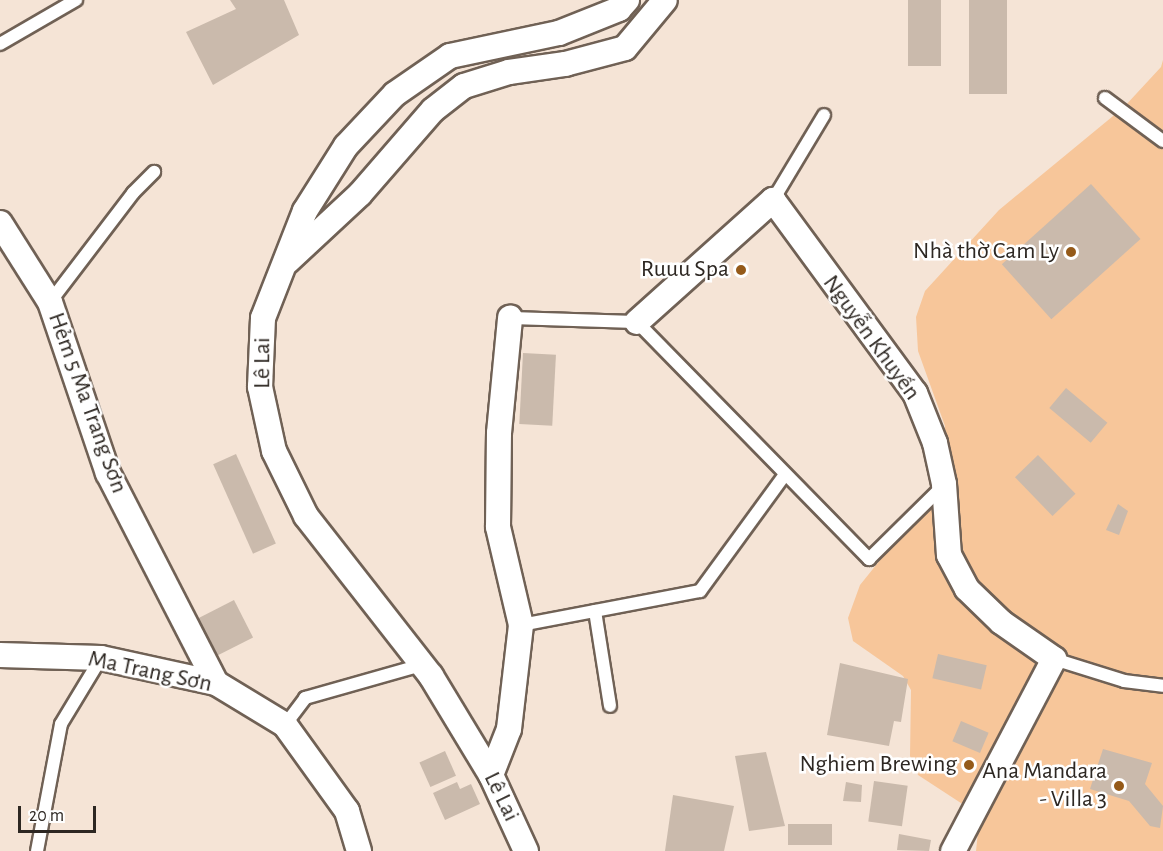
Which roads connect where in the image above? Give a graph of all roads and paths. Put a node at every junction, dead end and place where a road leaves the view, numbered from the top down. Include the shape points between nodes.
1 (76, 0) edge
2 (627, 0) edge
3 (665, 0) edge
4 (0, 44) edge
5 (1105, 98) dead end
6 (824, 115) dead end
7 (1163, 141) edge
8 (154, 172) dead end
9 (773, 200) junction
10 (0, 223) edge
11 (282, 266) junction
12 (50, 302) junction
13 (510, 318) joint
14 (637, 322) junction
15 (784, 476) junction
16 (945, 484) junction
17 (595, 611) junction
18 (521, 625) junction
19 (0, 655) edge
20 (100, 658) junction
21 (1054, 659) junction
22 (422, 665) junction
23 (216, 683) junction
24 (1163, 686) edge
25 (610, 706) dead end
26 (285, 725) junction
27 (491, 775) junction
28 (37, 851) edge
29 (359, 851) edge
30 (526, 851) edge
31 (953, 851) edge

1 - 4 lane
2 - 11 street, Lê Lai via 619,9 559,33 450,56 395,94 346,146 305,211
3 - 11 street via 625,48 565,64 509,72 464,86 432,110 360,194
5 - 7 lane
6 - 9 lane
8 - 12 lane via 133,193
9 - 14 street
9 - 16 street, Nguyễn Khuyến via 915,393 935,443
10 - 12 street, Hẻm 5 Ma Trang Sơn
11 - 22 street, Lê Lai via 263,318 260,387 274,451 306,516
12 - 23 street, Hẻm 5 Ma Trang Sơn via 108,473
13 - 14 lane
13 - 18 street via 499,433 498,527
14 - 15 lane
15 - 16 lane via 869,559
15 - 17 lane via 700,591
16 - 21 street, Nguyễn Khuyến via 949,555 967,589 1001,622
17 - 18 lane
17 - 25 lane
18 - 27 street via 509,729
19 - 20 street, Ma Trang Sơn
20 - 23 street, Ma Trang Sơn
20 - 28 lane via 61,724
21 - 24 lane via 1124,681
21 - 31 street
22 - 26 lane via 305,698
22 - 27 street, Lê Lai
23 - 26 street, Ma Trang Sơn
26 - 29 street, Ma Trang Sơn via 347,810
27 - 30 street, Lê Lai

